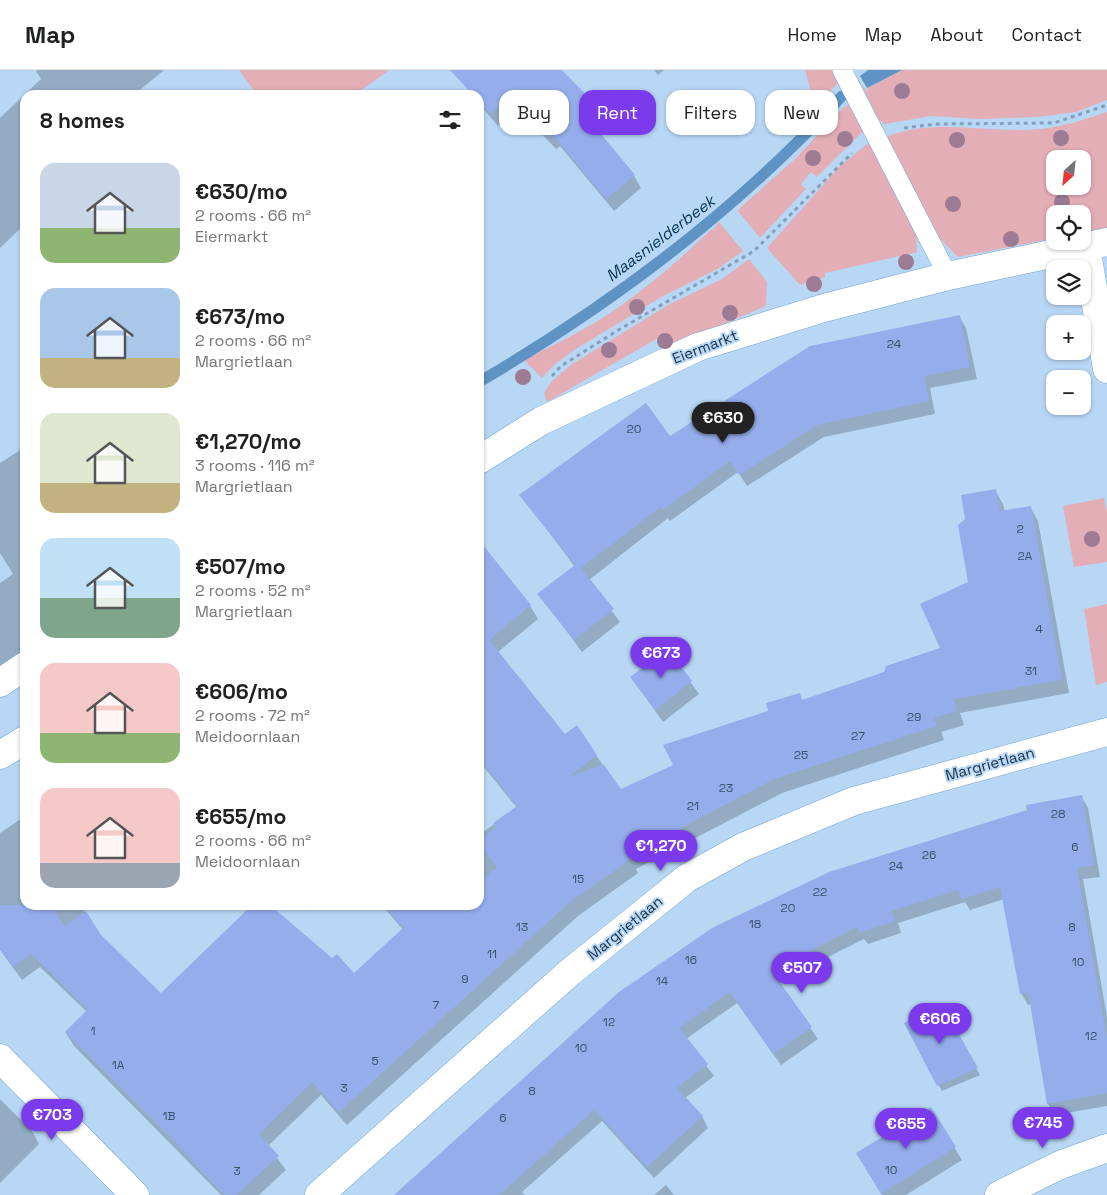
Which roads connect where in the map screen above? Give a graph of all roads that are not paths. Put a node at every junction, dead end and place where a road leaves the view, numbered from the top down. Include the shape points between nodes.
1 (842, 70) edge
2 (1097, 245) edge
3 (948, 276) junction
4 (1107, 370) edge
5 (484, 457) edge
6 (20, 669) edge
7 (0, 683) edge
8 (1107, 732) edge
9 (20, 743) edge
10 (0, 755) edge
11 (0, 1058) edge
12 (1107, 1148) edge
13 (135, 1195) edge
14 (319, 1195) edge
15 (999, 1195) edge

1 - 3 lane
2 - 3 street, Eiermarkt
2 - 4 street
3 - 5 street, Eiermarkt via 824,308 698,347 541,421
6 - 7 street
8 - 14 street, Margrietlaan via 854,801 743,847 687,878 569,973
9 - 10 street
11 - 13 street
12 - 15 street via 1060,1165

